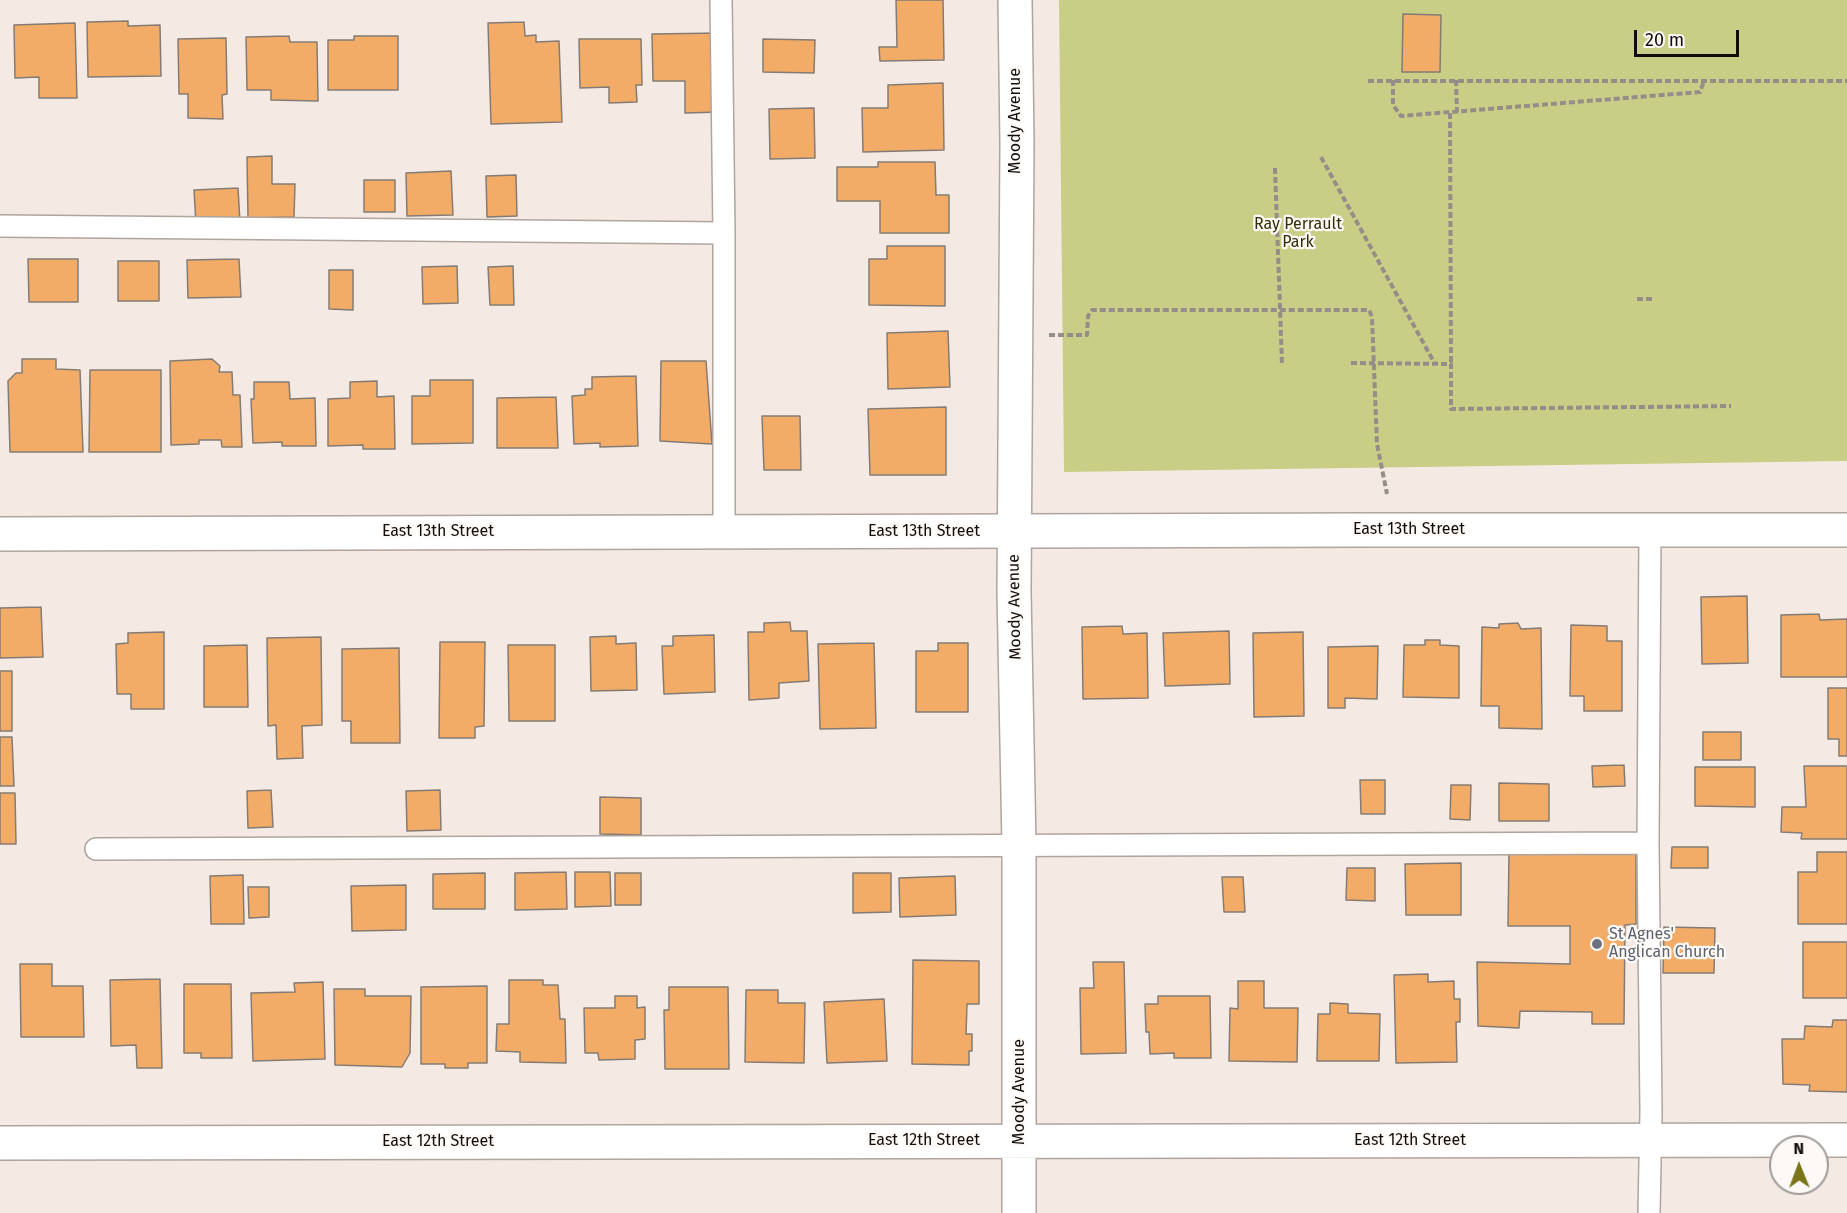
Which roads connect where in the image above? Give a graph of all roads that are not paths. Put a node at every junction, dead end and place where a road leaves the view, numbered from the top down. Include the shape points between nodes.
1 (721, 0) edge
2 (1015, 0) edge
3 (0, 226) edge
4 (724, 233) junction
5 (724, 531) junction
6 (1650, 531) junction
7 (1847, 531) edge
8 (1014, 532) junction
9 (0, 534) edge
10 (1648, 843) junction
11 (1019, 845) junction
12 (96, 849) dead end
13 (1020, 1140) junction
14 (1847, 1140) edge
15 (1651, 1141) junction
16 (0, 1143) edge
17 (1019, 1213) edge
18 (1649, 1213) edge

1 - 4 lane
2 - 8 street, Moody Avenue
3 - 4 lane
4 - 5 lane
5 - 8 street, East 13th Street
5 - 9 street, East 13th Street
6 - 7 street, East 13th Street
6 - 8 street, East 13th Street
6 - 10 lane
8 - 11 street, Moody Avenue
10 - 11 lane
10 - 15 lane
11 - 12 lane
11 - 13 street, Moody Avenue
13 - 15 street, East 12th Street
13 - 16 street, East 12th Street
13 - 17 street, Moody Avenue
14 - 15 street, East 12th Street
15 - 18 lane

